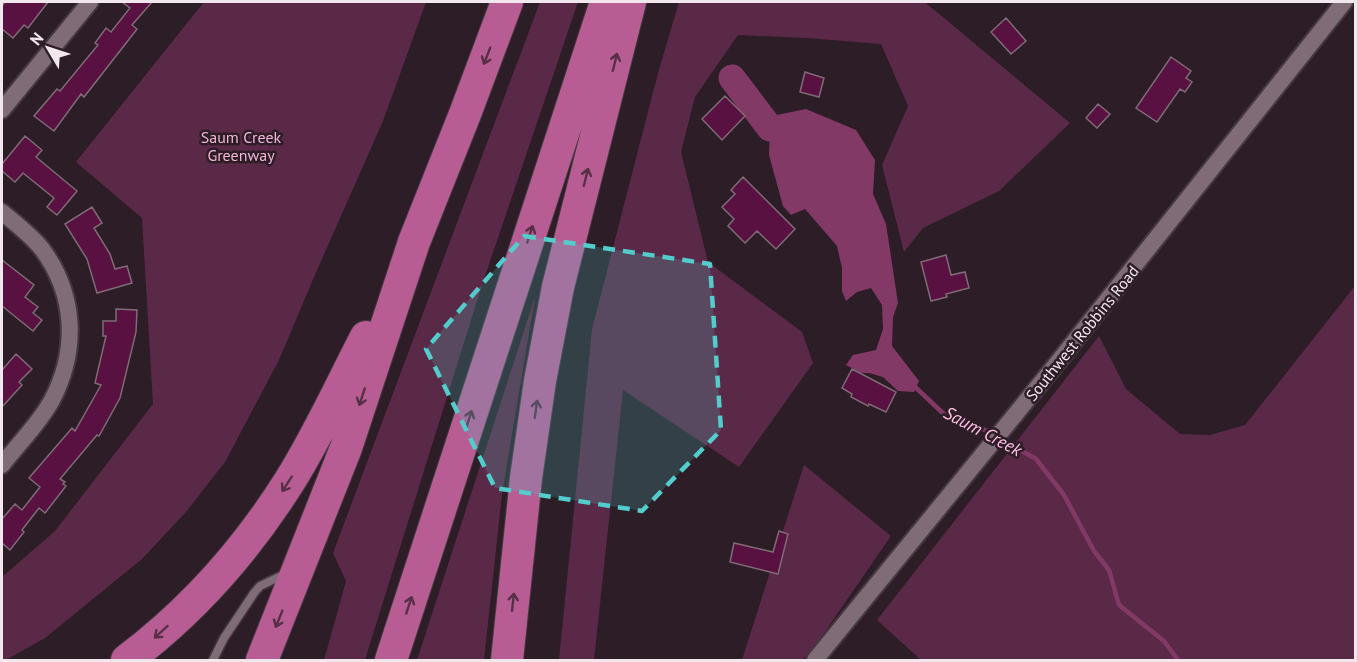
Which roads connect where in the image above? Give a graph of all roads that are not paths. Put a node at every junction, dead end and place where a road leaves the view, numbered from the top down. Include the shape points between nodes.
1 (90, 2) edge
2 (507, 2) edge
3 (606, 2) edge
4 (630, 2) edge
5 (1344, 2) edge
6 (2, 110) edge
7 (2, 212) edge
8 (414, 242) junction
9 (2, 465) edge
10 (299, 567) junction
11 (127, 660) edge
12 (213, 660) edge
13 (262, 660) edge
14 (391, 660) edge
15 (507, 660) edge
16 (815, 660) edge

1 - 6 street
2 -> 8 highway
14 -> 3 highway
15 -> 4 highway via 540,381 558,287
5 - 16 street, Southwest Robbins Road
7 - 9 street via 41,248 53,267 65,296 70,323 70,343 59,385 41,416
8 -> 10 highway via 346,448
8 -> 11 highway via 317,434 259,526 188,609
10 - 12 lane via 260,586
10 -> 13 highway

